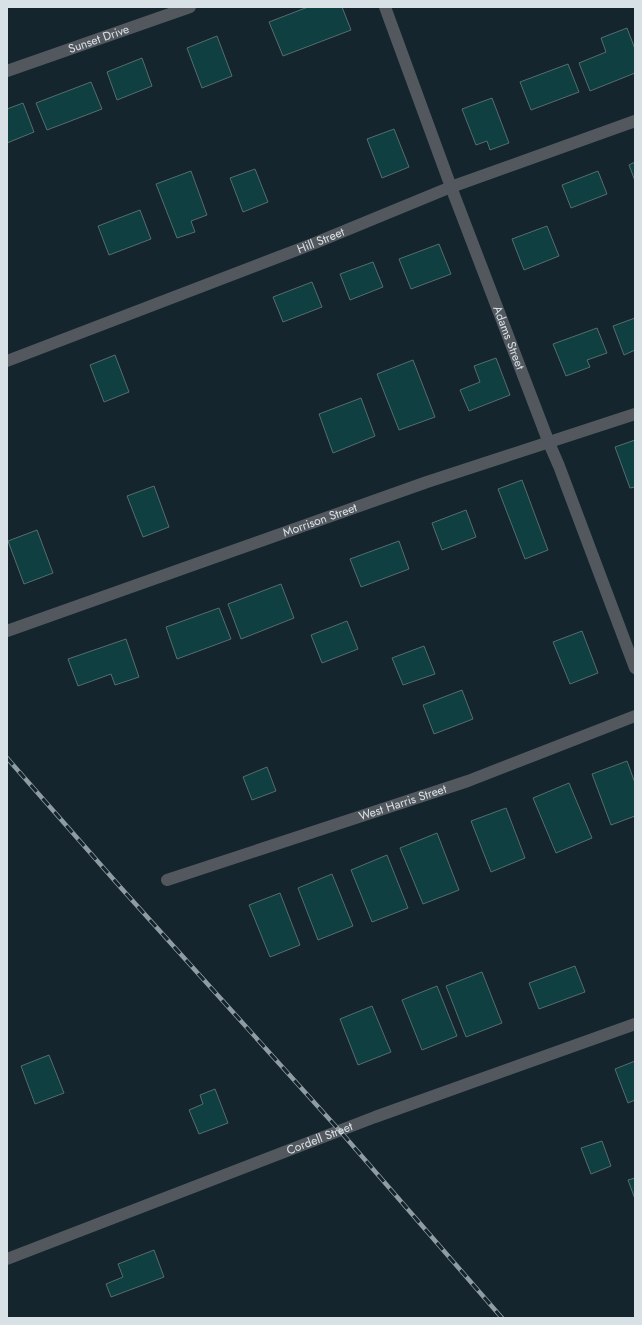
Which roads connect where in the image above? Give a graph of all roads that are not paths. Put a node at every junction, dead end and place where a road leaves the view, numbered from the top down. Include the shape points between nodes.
1 (190, 7) edge
2 (385, 7) edge
3 (7, 71) edge
4 (635, 122) edge
5 (451, 187) junction
6 (7, 361) edge
7 (635, 414) edge
8 (549, 443) junction
9 (7, 631) edge
10 (635, 668) edge
11 (635, 716) edge
12 (167, 880) dead end
13 (635, 1024) edge
14 (7, 1259) edge

1 - 3 street, Sunset Drive
2 - 5 street, Adams Street
4 - 5 street, Hill Street
5 - 6 street, Hill Street via 314,244
5 - 8 street, Adams Street
7 - 8 street, Morrison Street
8 - 9 street, Morrison Street via 427,482
8 - 10 street, Adams Street
11 - 12 street, West Harris Street via 468,780
13 - 14 street, Cordell Street via 376,1117

